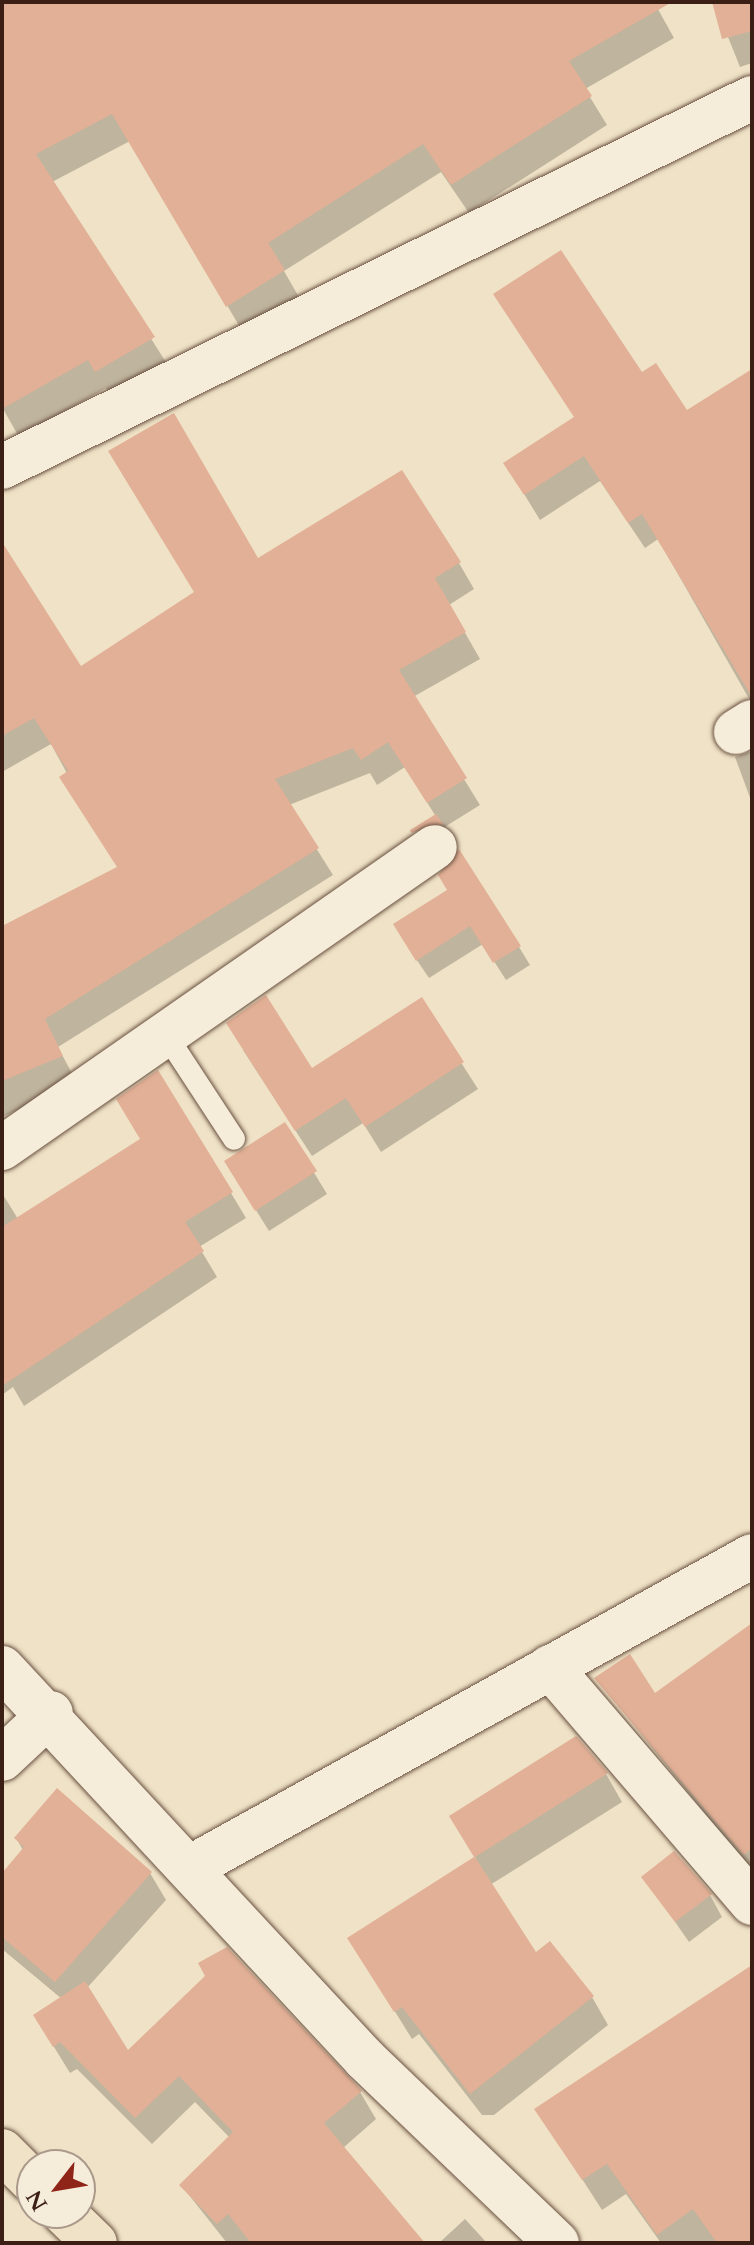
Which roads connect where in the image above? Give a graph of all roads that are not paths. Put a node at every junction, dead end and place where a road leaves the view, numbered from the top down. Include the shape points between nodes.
1 (752, 98) edge
2 (2, 467) edge
3 (435, 847) dead end
4 (166, 1035) junction
5 (234, 1139) dead end
6 (2, 1148) edge
7 (752, 1556) edge
8 (550, 1667) junction
9 (2, 1668) edge
10 (51, 1713) junction
11 (2, 1759) edge
12 (193, 1866) junction
13 (752, 1903) edge
14 (81, 2229) edge
15 (95, 2243) edge
16 (557, 2243) edge

1 - 2 street
3 - 4 street
4 - 5 lane
4 - 6 street
7 - 8 street
8 - 12 street
8 - 13 street
9 - 10 street
10 - 11 street
10 - 12 street
12 - 16 street via 365,2059
14 - 15 main road

